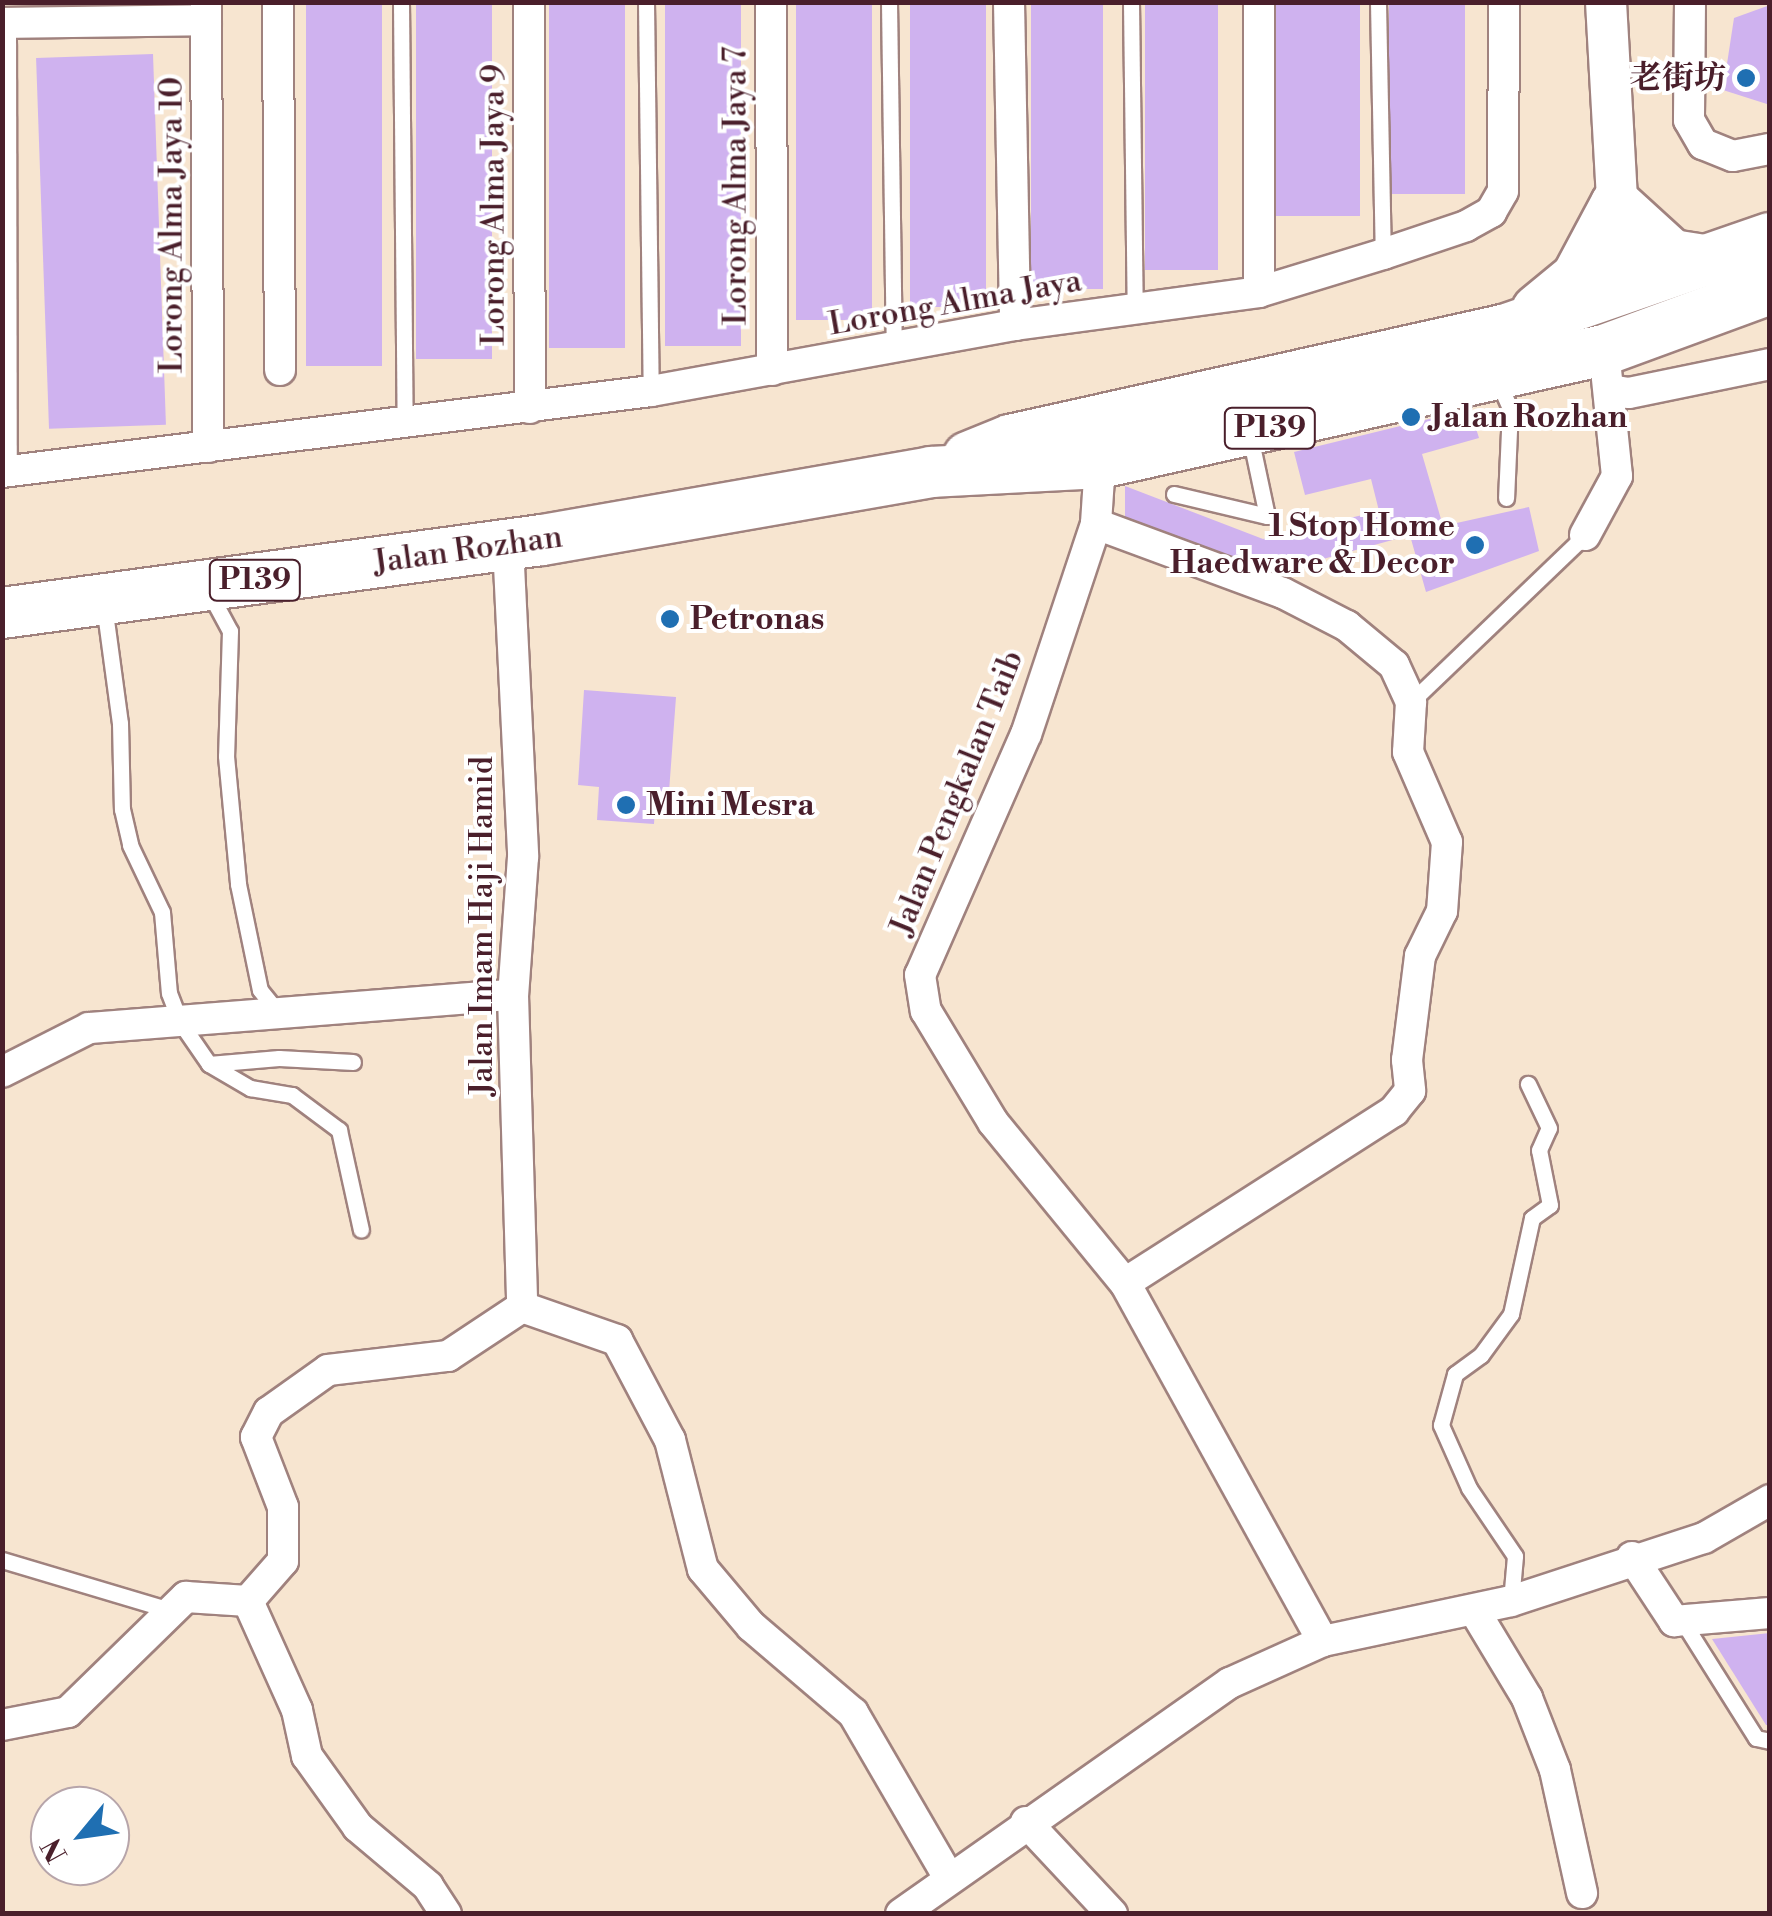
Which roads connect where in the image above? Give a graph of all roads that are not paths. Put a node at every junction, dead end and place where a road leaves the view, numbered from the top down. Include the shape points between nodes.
1 (278, 2) edge
2 (401, 2) edge
3 (529, 2) edge
4 (646, 2) edge
5 (771, 2) edge
6 (889, 2) edge
7 (1009, 2) edge
8 (1132, 2) edge
9 (1259, 2) edge
10 (1378, 2) edge
11 (1504, 2) edge
12 (1606, 2) edge
13 (1690, 2) edge
14 (206, 11) edge
15 (5, 23) edge
16 (1770, 148) edge
17 (1616, 204) junction
18 (1770, 238) edge
19 (6, 246) edge
20 (1383, 254) junction
21 (1736, 285) edge
22 (1622, 290) junction
23 (1259, 292) junction
24 (1134, 310) junction
25 (1015, 324) junction
26 (894, 350) junction
27 (1515, 356) junction
28 (1770, 364) edge
29 (280, 370) dead end
30 (772, 370) junction
31 (1607, 370) junction
32 (651, 391) junction
33 (530, 408) junction
34 (405, 425) junction
35 (1249, 432) junction
36 (208, 447) junction
37 (1100, 463) junction
38 (6, 472) edge
39 (931, 472) junction
40 (1174, 494) dead end
41 (1506, 498) dead end
42 (1096, 524) junction
43 (1585, 534) joint
44 (508, 545) junction
45 (206, 586) junction
46 (104, 601) junction
47 (2, 614) edge
48 (1411, 702) junction
49 (514, 995) junction
50 (280, 1016) junction
51 (180, 1022) junction
52 (352, 1062) dead end
53 (210, 1064) junction
54 (2, 1072) edge
55 (1528, 1084) dead end
56 (362, 1230) dead end
57 (1125, 1284) junction
58 (522, 1307) junction
59 (1770, 1500) edge
60 (1632, 1557) junction
61 (2, 1560) edge
62 (1511, 1600) junction
63 (248, 1601) junction
64 (166, 1609) junction
65 (1474, 1610) junction
66 (1770, 1613) edge
67 (1683, 1622) junction
68 (1324, 1642) junction
69 (2, 1725) edge
70 (1770, 1741) edge
71 (1026, 1822) junction
72 (949, 1878) junction
73 (1582, 1893) dead end
74 (446, 1914) edge
75 (900, 1914) edge
76 (1112, 1914) edge

1 - 29 street
2 - 34 lane
3 - 33 street, Lorong Alma Jaya 9
4 - 32 lane
5 - 30 street, Lorong Alma Jaya 7
6 - 26 lane
7 - 25 street
8 - 24 lane
9 - 23 street
10 - 20 lane
11 - 20 street, Lorong Alma Jaya via 1503,191 1491,212
12 - 17 street
13 - 16 street via 1688,120 1703,144 1733,156
14 - 15 street
14 - 36 street, Lorong Alma Jaya 10
15 - 19 lane
17 - 21 main road via 1672,255
17 - 22 street
17 - 27 main road via 1578,276
18 - 21 main road, Jalan Rozhan / P139
19 - 38 lane
20 - 23 street, Lorong Alma Jaya
21 - 22 main road via 1667,314
21 - 31 main road, Jalan Rozhan / P139
22 - 27 main road, Jalan Rozhan / P139
23 - 24 street, Lorong Alma Jaya
24 - 25 street, Lorong Alma Jaya
25 - 26 street, Lorong Alma Jaya
26 - 30 street, Lorong Alma Jaya
27 - 31 main road, Jalan Rozhan / P139
27 - 35 main road, Jalan Rozhan / P139
27 - 39 main road, Jalan Rozhan / P139 via 1010,440
27 - 41 lane
28 - 31 street via 1629,393
30 - 32 street, Lorong Alma Jaya
31 - 43 street via 1617,476
32 - 33 street, Lorong Alma Jaya
33 - 34 street, Lorong Alma Jaya
34 - 36 street, Lorong Alma Jaya
35 - 37 main road, Jalan Rozhan / P139
35 - 40 lane via 1267,516
36 - 38 street
37 - 39 main road, Jalan Rozhan / P139
37 - 42 street, Jalan Pengkalan Taib
39 - 44 main road, Jalan Rozhan / P139
42 - 48 street via 1283,593 1348,626 1394,665
42 - 57 street, Jalan Pengkalan Taib via 1026,734 920,974 926,1011 993,1122
43 - 48 lane
44 - 45 main road, Jalan Rozhan / P139
44 - 49 street, Jalan Imam Haji Hamid via 523,858
45 - 46 main road, Jalan Rozhan / P139
45 - 50 lane via 230,631 226,756 238,884 260,990
46 - 47 main road, Jalan Rozhan / P139
46 - 51 lane via 120,723 122,809 130,845 162,912 169,994
48 - 57 street via 1408,752 1447,842 1442,911 1420,956 1407,1060 1410,1091 1394,1111
49 - 50 street
49 - 58 street, Jalan Imam Haji Hamid
50 - 51 street
51 - 53 lane
51 - 54 street via 89,1028
52 - 53 lane via 279,1058
53 - 56 lane via 250,1088 305,1102 339,1130
55 - 62 lane via 1549,1128 1539,1150 1550,1205 1532,1218 1511,1314 1481,1355 1455,1374 1441,1425 1470,1488 1515,1556
57 - 68 street
58 - 63 street via 448,1356 328,1370 269,1412 256,1437 283,1507 283,1562
58 - 72 street via 617,1340 670,1440 703,1569 750,1626 853,1713
59 - 60 street via 1704,1538
60 - 62 street
60 - 67 street via 1674,1621
61 - 64 lane
62 - 65 street
63 - 64 street via 186,1597
63 - 74 street via 297,1710 306,1756 358,1827 428,1886
64 - 69 street via 68,1712
65 - 68 street
65 - 73 street via 1526,1698 1555,1770
66 - 67 street
67 - 70 lane via 1756,1738
68 - 71 street via 1230,1683
71 - 72 street
71 - 76 street
72 - 75 street

